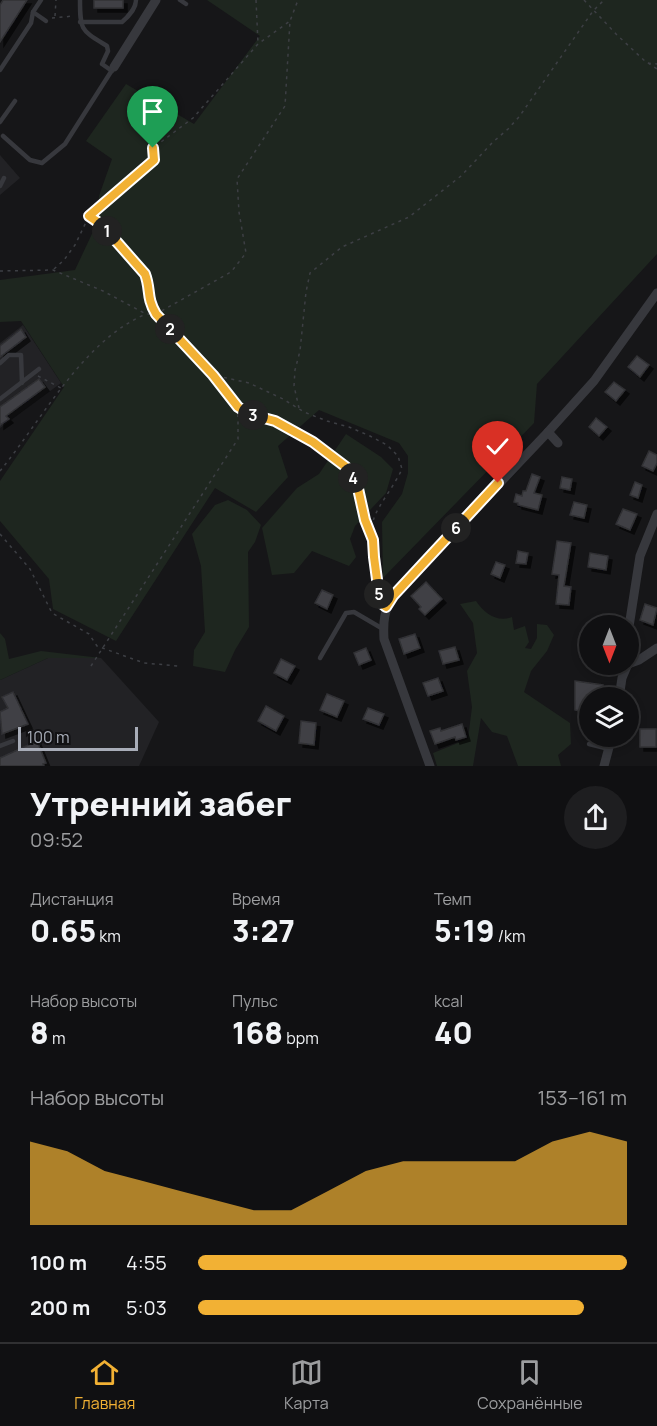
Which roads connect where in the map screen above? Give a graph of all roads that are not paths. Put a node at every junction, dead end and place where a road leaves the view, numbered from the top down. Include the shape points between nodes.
1 (41, 0) edge
2 (80, 0) edge
3 (136, 0) edge
4 (156, 0) edge
5 (180, 0) edge
6 (186, 4) dead end
7 (33, 12) junction
8 (80, 19) junction
9 (46, 21) dead end
10 (113, 69) junction
11 (0, 70) edge
12 (15, 101) dead end
13 (0, 122) edge
14 (3, 136) dead end
15 (4, 178) dead end
16 (0, 186) edge
17 (657, 293) edge
18 (0, 363) edge
19 (39, 369) dead end
20 (21, 383) junction
21 (0, 399) edge
22 (548, 432) junction
23 (558, 443) dead end
24 (657, 514) edge
25 (631, 615) edge
26 (383, 630) junction
27 (657, 648) edge
28 (320, 658) dead end
29 (639, 660) edge
30 (13, 741) dead end
31 (0, 746) edge
32 (610, 747) edge
33 (430, 766) edge
34 (604, 766) edge

1 - 7 lane
2 - 8 lane
3 - 8 lane via 122,22
4 - 10 street
5 - 6 lane
7 - 9 lane
7 - 11 lane via 31,23
8 - 10 lane via 84,32 107,46 102,64
10 - 14 lane via 65,144 42,163 30,160
12 - 13 lane
15 - 16 lane
17 - 22 street via 594,381
18 - 20 lane via 9,355 21,355
19 - 20 lane
20 - 21 lane
22 - 23 street
22 - 26 street via 393,596 386,607
24 - 25 street via 640,556
26 - 28 lane via 354,612 346,613
26 - 33 street
27 - 29 street
30 - 31 lane
32 - 34 street

